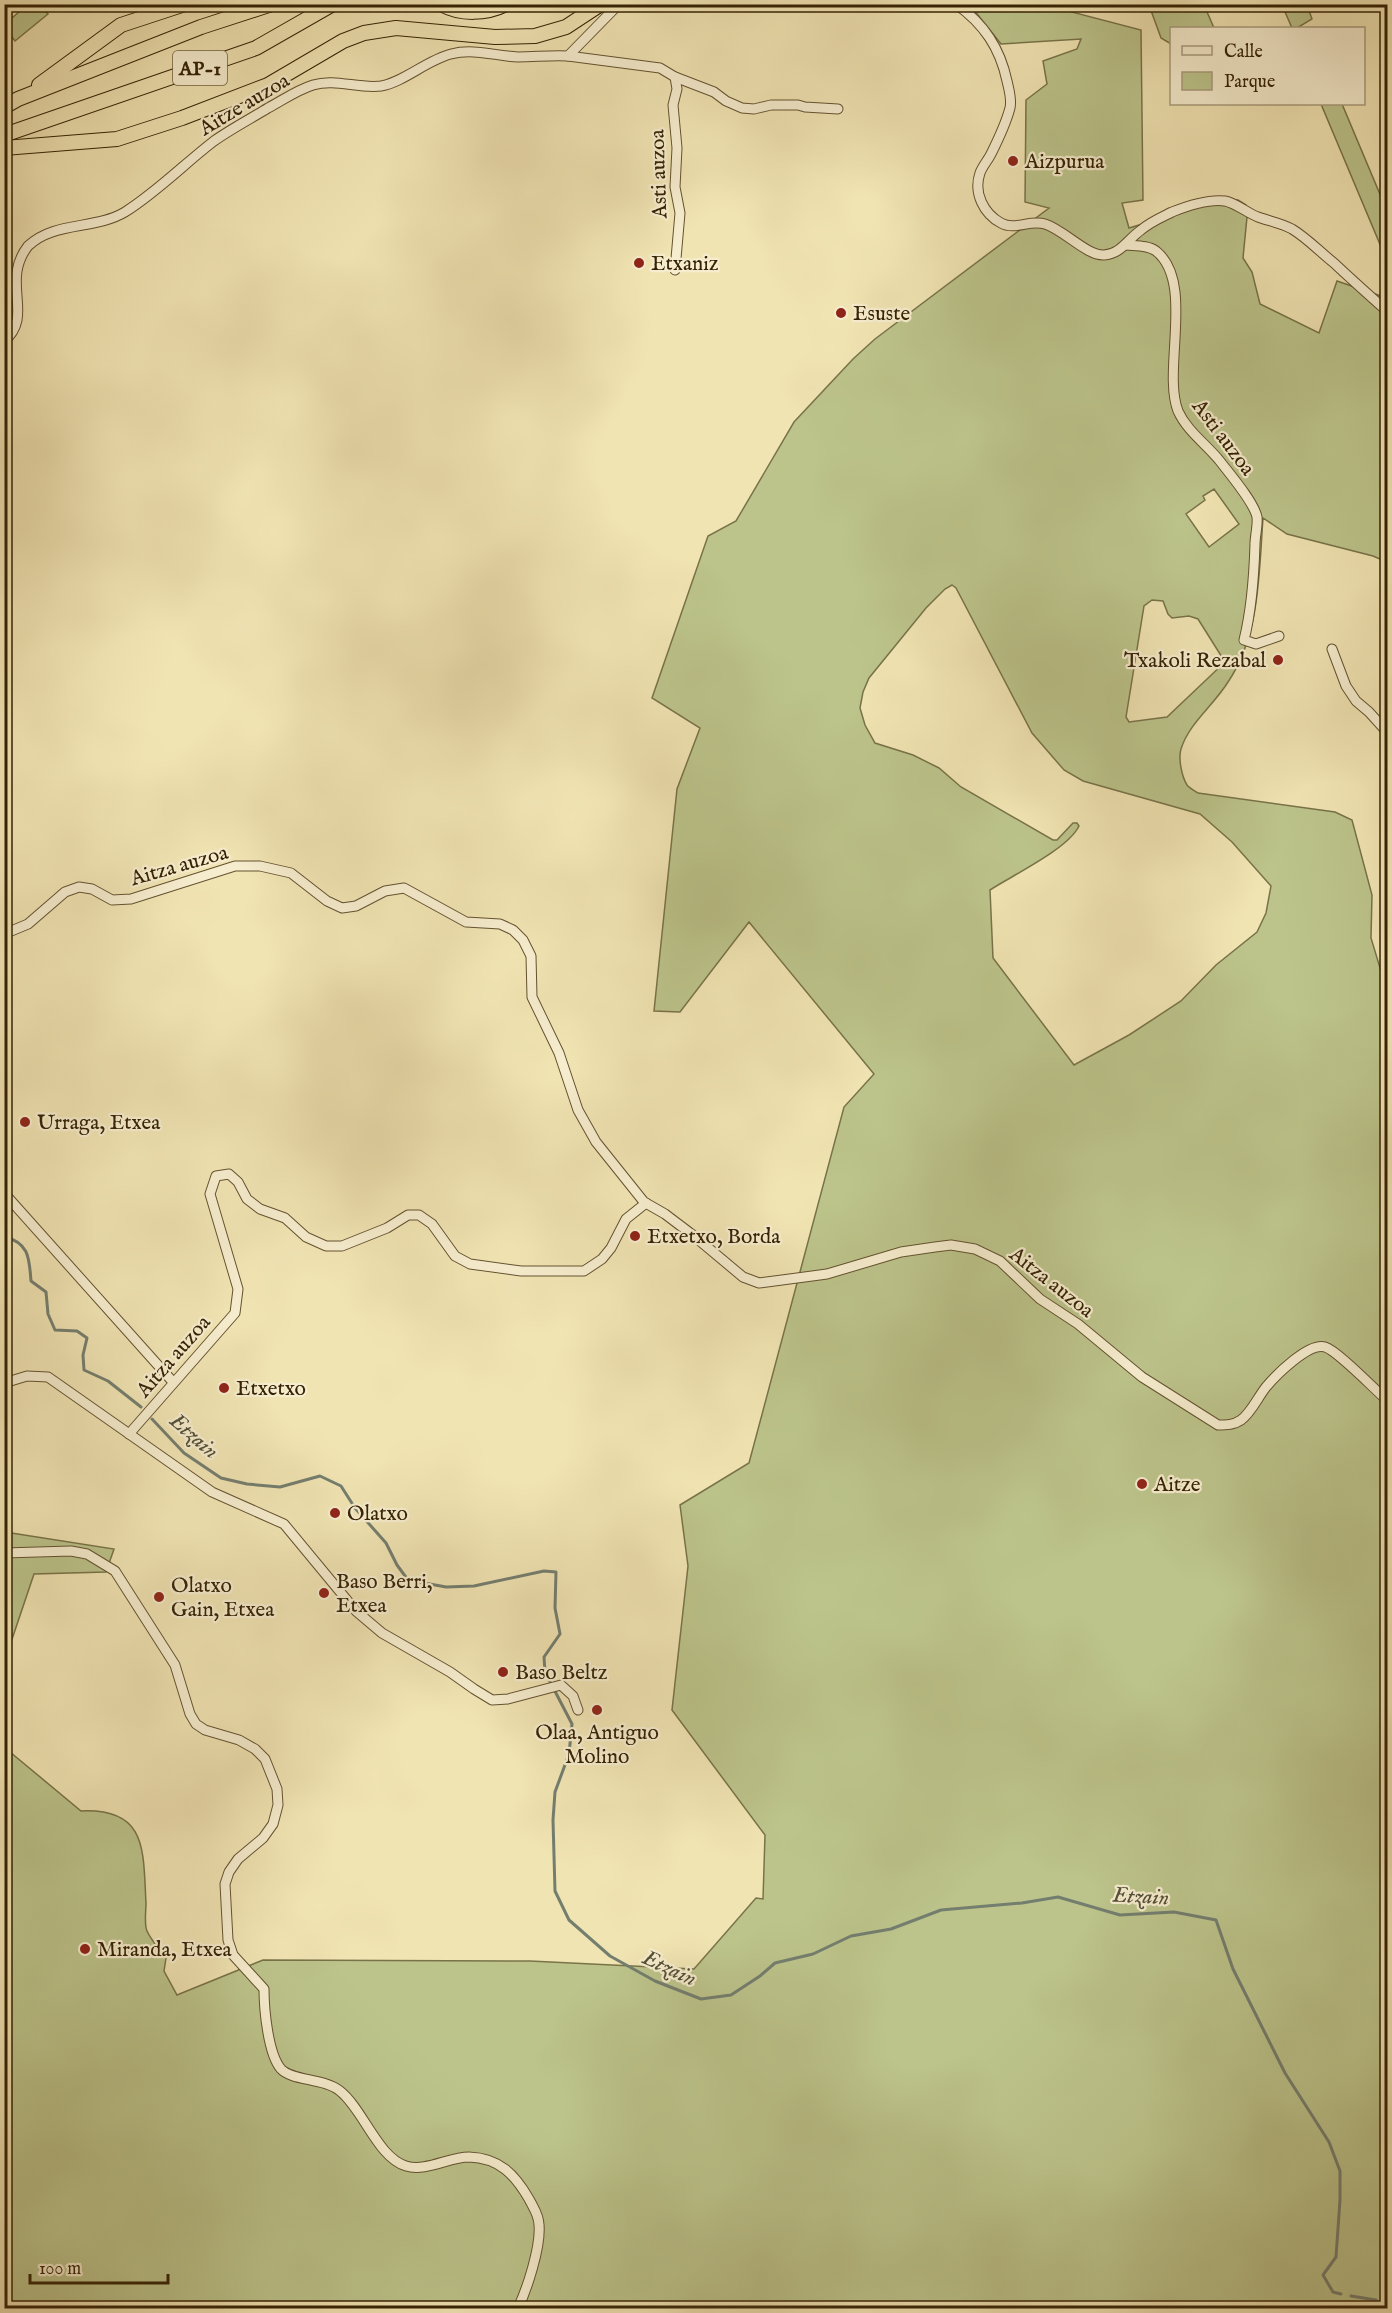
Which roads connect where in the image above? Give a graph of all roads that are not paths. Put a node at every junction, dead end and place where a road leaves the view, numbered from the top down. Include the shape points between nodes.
1 (185, 4) edge
2 (272, 4) edge
3 (333, 4) edge
4 (441, 4) edge
5 (506, 4) edge
6 (601, 4) edge
7 (619, 4) edge
8 (956, 4) edge
9 (568, 56) junction
10 (675, 77) junction
11 (18, 99) junction
12 (4, 107) edge
13 (838, 109) dead end
14 (4, 135) edge
15 (4, 148) edge
16 (1125, 245) junction
17 (675, 270) dead end
18 (1388, 312) edge
19 (4, 341) edge
20 (1279, 636) dead end
21 (1332, 649) dead end
22 (1388, 733) edge
23 (4, 934) edge
24 (4, 1193) edge
25 (646, 1203) junction
26 (173, 1382) junction
27 (4, 1383) edge
28 (1388, 1401) edge
29 (129, 1434) junction
30 (4, 1553) edge
31 (578, 1710) dead end
32 (518, 2308) edge

1 - 11 highway via 121,25
2 - 11 highway, AP-1 via 201,27
3 - 14 highway, AP-1 via 256,48
4 - 5 highway via 473,12 494,10
6 - 15 highway via 566,27 535,36 495,38 396,28 364,33 268,85 117,139
7 - 9 street
8 - 16 street, Asti auzoa via 984,28 996,46 1011,98 992,154 980,174 978,190 987,212 1011,227 1038,222 1061,231 1092,253 1117,252
9 - 10 street via 660,68
9 - 19 street, Aitze auzoa via 519,57 469,51 449,54 381,86 329,83 295,93 216,139 124,213 87,226 57,230 29,245 14,263 11,278 17,317 11,336
10 - 13 street via 742,108 798,105
10 - 17 street, Asti auzoa via 675,187 680,213
11 - 12 highway, AP-1
16 - 18 street, Asti auzoa via 1141,229 1173,212 1205,202 1226,201 1293,230
16 - 20 street, Asti auzoa via 1157,252 1168,267 1177,324 1172,384 1178,411 1218,459 1257,517 1254,581 1244,639 1256,645
21 - 22 street via 1356,701
23 - 25 street, Aitza auzoa via 28,924 65,891 79,887 112,900 131,898 235,866 260,866 291,873 342,908 404,888 466,922 500,924 523,940 531,956 532,997 559,1053 578,1110 596,1142
24 - 26 street
25 - 26 street, Aitza auzoa via 626,1219 602,1259 584,1271 521,1271 470,1264 455,1256 432,1224 419,1215 408,1215 342,1246 326,1246 306,1237 285,1218 260,1209 229,1174 216,1176 210,1194 238,1289 235,1313
25 - 28 street, Aitza auzoa via 743,1277 759,1282 826,1274 901,1252 951,1245 975,1248 1000,1261 1040,1299 1078,1324 1142,1377 1218,1425 1241,1420 1266,1386 1314,1346 1336,1354
26 - 29 street, Aitza auzoa
27 - 29 street via 27,1376 48,1377
29 - 31 street via 212,1492 284,1524 356,1611 382,1633 492,1700 559,1686 573,1696
30 - 32 street via 71,1551 87,1554 115,1571 175,1665 196,1724 239,1740 265,1759 277,1789 273,1824 238,1859 225,1884 228,1940 233,1955 264,1989 273,2056 282,2070 293,2076 314,2079 339,2090 388,2154 406,2166 468,2157 489,2161 518,2179 539,2224 537,2246

